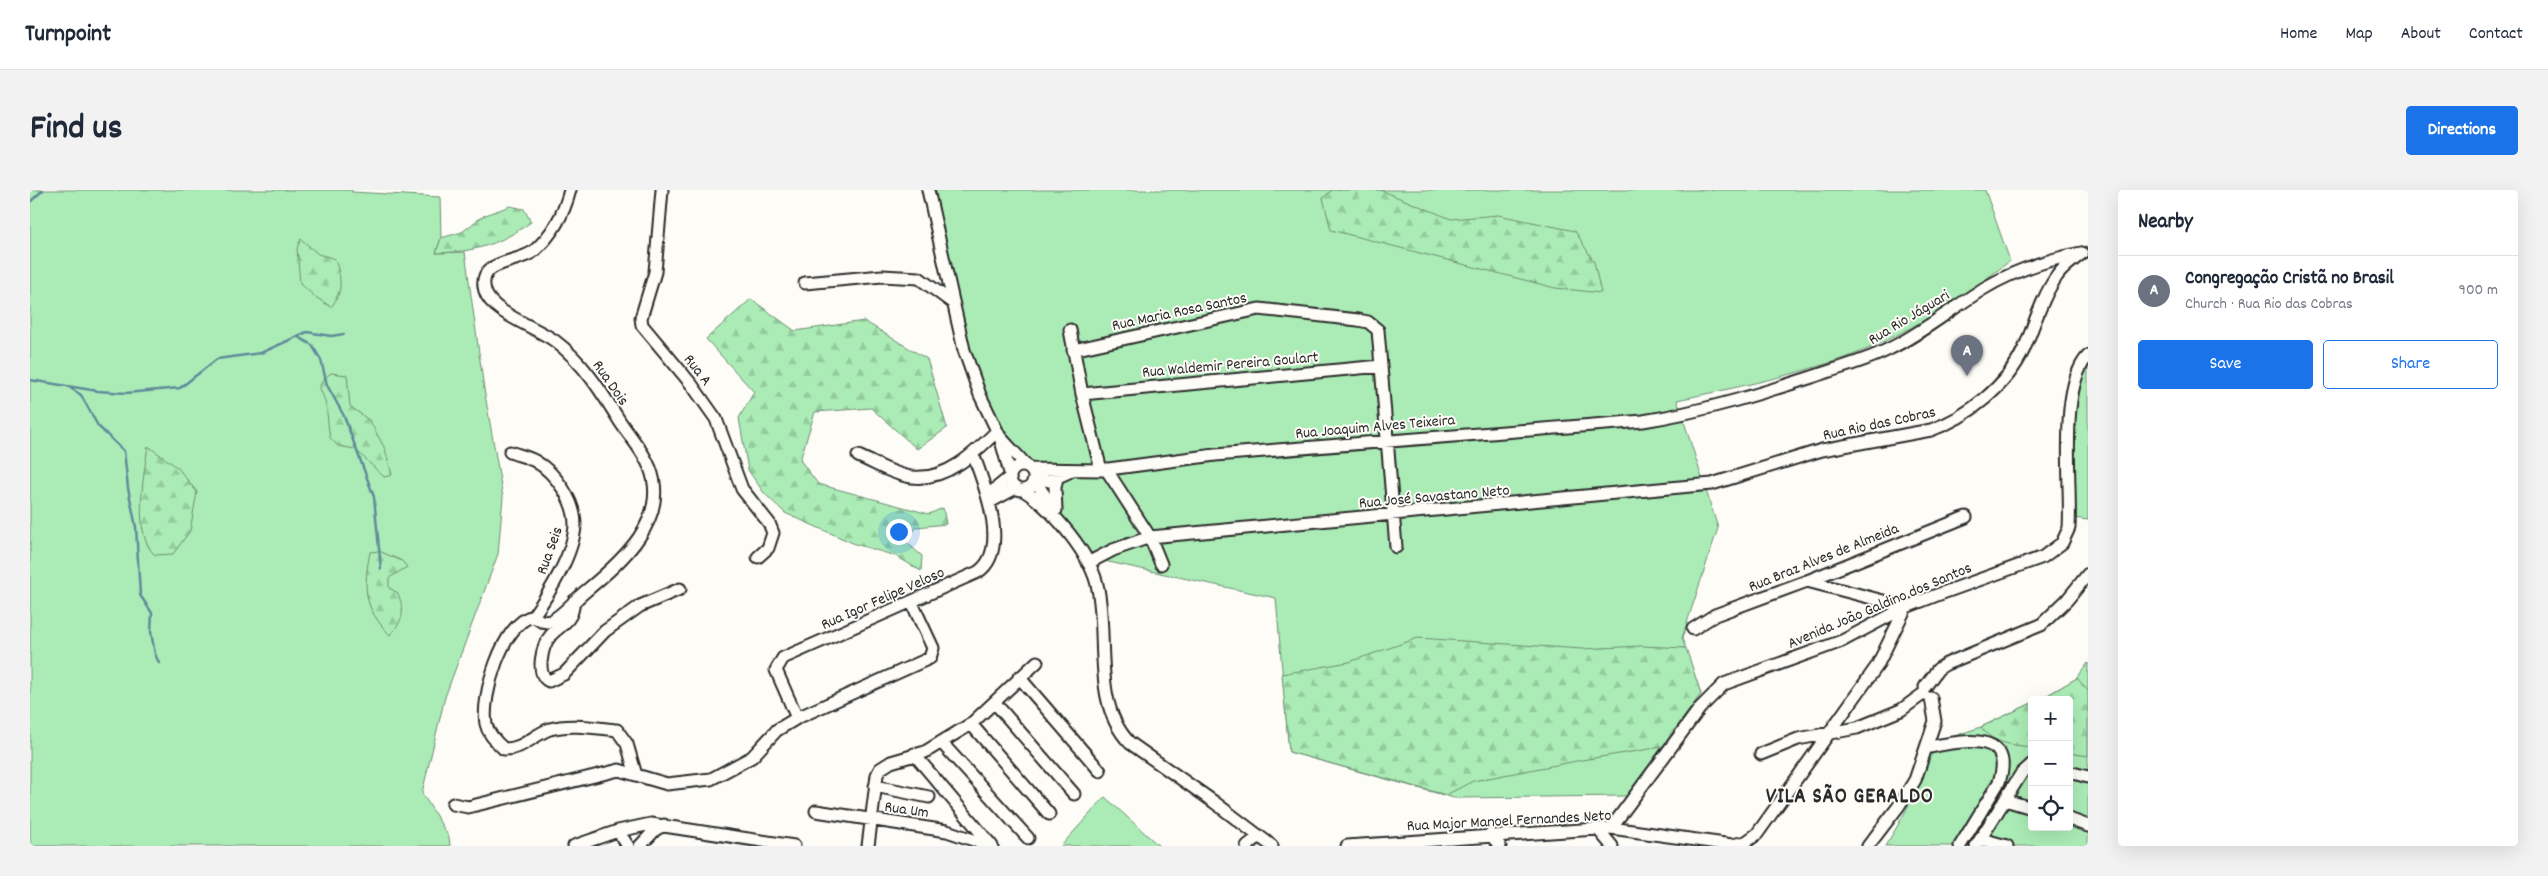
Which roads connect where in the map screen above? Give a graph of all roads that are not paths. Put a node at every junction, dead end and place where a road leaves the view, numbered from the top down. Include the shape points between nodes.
1 (570, 190) edge
2 (662, 190) edge
3 (928, 190) edge
4 (2085, 252) edge
5 (2044, 260) junction
6 (2057, 275) junction
7 (806, 283) dead end
8 (953, 303) junction
9 (1070, 330) dead end
10 (1073, 350) junction
11 (2088, 356) edge
12 (1381, 366) junction
13 (1082, 394) junction
14 (1683, 414) joint
15 (999, 434) junction
16 (1388, 440) junction
17 (510, 452) dead end
18 (973, 454) junction
19 (858, 456) dead end
20 (1104, 469) junction
21 (1070, 471) junction
22 (1032, 473) junction
23 (1010, 475) junction
24 (1057, 477) junction
25 (1719, 482) joint
26 (1020, 489) junction
27 (989, 498) junction
28 (1394, 515) junction
29 (1966, 517) dead end
30 (1059, 519) junction
31 (1150, 537) junction
32 (1396, 547) dead end
33 (758, 557) dead end
34 (1088, 563) junction
35 (1161, 564) dead end
36 (2088, 574) edge
37 (1807, 581) junction
38 (680, 589) dead end
39 (574, 601) junction
40 (912, 602) junction
41 (1906, 607) junction
42 (537, 618) junction
43 (1693, 629) dead end
44 (1037, 662) dead end
45 (1018, 677) junction
46 (1928, 692) junction
47 (995, 703) junction
48 (797, 718) junction
49 (971, 724) junction
50 (1830, 733) junction
51 (941, 742) junction
52 (1926, 748) junction
53 (914, 754) junction
54 (1761, 754) dead end
55 (2028, 767) edge
56 (1100, 770) dead end
57 (2073, 773) edge
58 (636, 775) junction
59 (2088, 777) edge
60 (875, 786) junction
61 (1074, 794) dead end
62 (929, 797) dead end
63 (2005, 800) junction
64 (453, 804) dead end
65 (2028, 807) edge
66 (816, 811) dead end
67 (1049, 814) dead end
68 (872, 819) junction
69 (2073, 820) edge
70 (664, 825) junction
71 (2088, 826) edge
72 (1597, 828) junction
73 (1611, 828) junction
74 (618, 831) junction
75 (1490, 834) junction
76 (1258, 837) junction
77 (1028, 838) dead end
78 (1978, 843) edge
79 (574, 846) edge
80 (628, 846) edge
81 (640, 846) edge
82 (794, 846) edge
83 (868, 846) edge
84 (992, 846) edge
85 (1247, 846) edge
86 (1272, 846) edge
87 (1346, 846) edge
88 (1500, 846) edge
89 (1612, 846) edge
90 (1868, 846) edge
91 (1960, 846) edge
92 (2007, 846) edge

1 - 39 street, Rua Dois via 565,210 546,238 526,256 502,262 490,269 485,292 496,306 556,341 582,366 644,456 653,478 655,494 642,534 613,567
2 - 33 street, Rua A via 655,272 641,318 642,325 716,419 742,489 769,524 773,534 768,548
3 - 8 street
4 - 5 street, Rua Rio Jáguari
4 - 6 street, Rua Rio das Cobras
5 - 6 street
5 - 14 street, Rua Rio Jáguari via 1984,288 1887,350 1746,398
6 - 25 street, Rua Rio das Cobras via 2023,352 2012,369 1994,391 1948,424 1822,450
7 - 8 street via 882,276 919,278
8 - 15 street via 964,350 980,395
9 - 10 street
10 - 12 street, Rua Maria Rosa Santos via 1259,309 1368,322 1378,330
10 - 13 street
11 - 41 street, Avenida João Galdino dos Santos via 2077,371 2072,386 2070,518 2062,542 2054,551 2026,564
12 - 13 street, Rua Waldemir Pereira Goulart
12 - 16 street
13 - 20 street
14 - 16 street, Rua Joaquim Alves Teixeira via 1643,421
15 - 18 street
15 - 22 street
15 - 23 street
16 - 20 street, Rua Joaquim Alves Teixeira via 1215,455
16 - 28 street
17 - 42 street, Rua Seis via 536,461 553,476 569,502 575,524 556,582
18 - 19 street via 926,477 902,474
18 - 27 street, Rua Igor Felipe Veloso
20 - 21 street, Rua Joaquim Alves Teixeira
20 - 31 street
21 - 22 street, Rua Joaquim Alves Teixeira
21 - 24 street
22 - 23 street via 1016,467
22 - 24 street via 1046,481
22 - 26 street via 1031,487
22 - 30 street
23 - 26 street
23 - 27 street
24 - 30 street via 1055,488
25 - 28 street, Rua José Savastano Neto
26 - 27 street
26 - 30 street via 1035,497
27 - 40 street, Rua Igor Felipe Veloso via 993,544 987,565
28 - 31 street, Rua José Savastano Neto
28 - 32 street
29 - 37 street, Rua Braz Alves de Almeida
30 - 34 street
31 - 34 street, Rua José Savastano Neto
31 - 35 street
34 - 76 street via 1098,588 1107,692 1111,714 1118,727 1130,743
36 - 46 street via 2042,625 1946,664 1935,672
37 - 41 street
37 - 43 street, Rua Braz Alves de Almeida via 1715,615
38 - 39 street via 640,606 605,631 564,674 549,681 543,677 544,652 550,636 570,617
39 - 42 street, Rua Dois via 554,620
40 - 48 street via 933,648 930,658
40 - 48 street, Rua Igor Felipe Veloso via 782,658 776,670
41 - 50 street, Rua Major Manoel Fernandes Neto via 1877,666
41 - 73 street, Avenida João Galdino dos Santos via 1842,640 1724,684 1700,708
42 - 58 street via 518,624 500,648 486,709 488,730 504,749 513,750 553,728 617,730 627,744
44 - 45 street
45 - 47 street
45 - 56 street
46 - 50 street via 1889,717
46 - 52 street via 1936,715
47 - 49 street
47 - 61 street
48 - 58 street via 777,730 752,757 711,779 667,784
49 - 51 street
49 - 67 street
50 - 54 street via 1798,739
50 - 73 street, Rua Major Manoel Fernandes Neto via 1757,834 1746,842 1732,845
51 - 53 street via 925,752
51 - 77 street
52 - 90 street via 1905,797
52 - 91 street via 1961,741 1984,742 1999,754 2000,782
53 - 60 street via 880,769
53 - 84 street
55 - 63 street via 2020,774
57 - 59 street
58 - 64 street via 619,770 468,807
60 - 62 street
60 - 68 street
63 - 65 street
63 - 78 street
66 - 68 street, Rua Um
68 - 83 street
68 - 84 street, Rua Um via 947,831
69 - 71 street
70 - 74 street via 650,824
70 - 81 street
70 - 82 street
72 - 73 street, Rua Major Manoel Fernandes Neto
72 - 75 street, Rua Major Manoel Fernandes Neto
72 - 89 street
74 - 79 street
74 - 80 street
75 - 87 street, Rua Major Manoel Fernandes Neto
75 - 88 street
76 - 85 street
76 - 86 street
78 - 92 street

